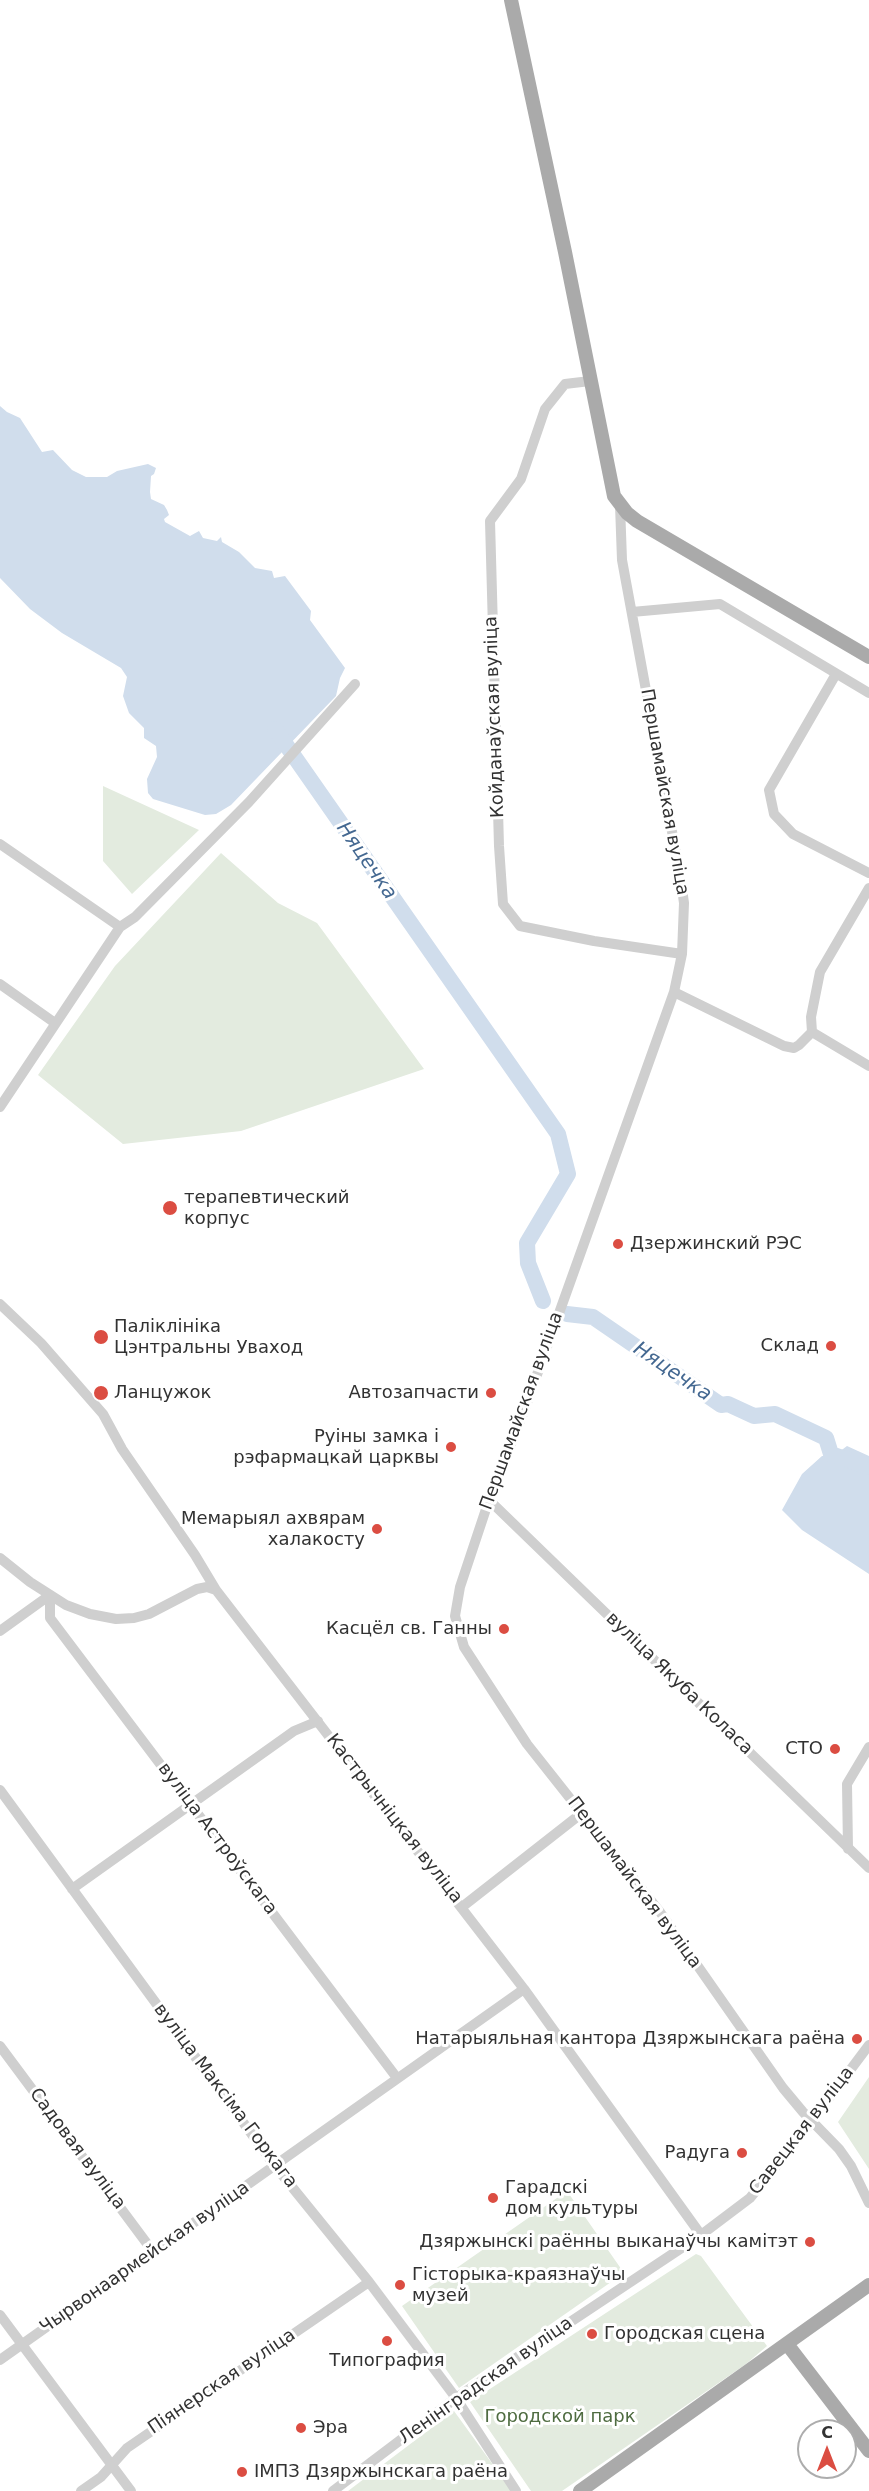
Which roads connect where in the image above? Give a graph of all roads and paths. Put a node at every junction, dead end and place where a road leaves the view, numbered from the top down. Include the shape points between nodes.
1 (511, 0) edge
2 (590, 381) junction
3 (620, 506) junction
4 (632, 612) junction
5 (869, 657) edge
6 (836, 674) junction
7 (355, 684) dead end
8 (869, 693) edge
9 (0, 844) edge
10 (869, 873) edge
11 (869, 888) edge
12 (120, 927) junction
13 (682, 954) junction
14 (0, 984) edge
15 (674, 992) junction
16 (55, 1023) junction
17 (812, 1032) junction
18 (869, 1066) edge
19 (0, 1107) edge
20 (0, 1304) edge
21 (489, 1500) junction
22 (0, 1558) edge
23 (216, 1590) junction
24 (50, 1595) junction
25 (0, 1631) edge
26 (318, 1721) junction
27 (869, 1747) edge
28 (0, 1790) edge
29 (190, 1803) junction
30 (582, 1813) junction
31 (848, 1849) junction
32 (869, 1868) edge
33 (72, 1889) junction
34 (462, 1907) junction
35 (524, 1989) junction
36 (869, 2045) edge
37 (0, 2046) edge
38 (398, 2078) junction
39 (812, 2119) junction
40 (275, 2166) junction
41 (869, 2203) edge
42 (701, 2235) junction
43 (154, 2253) junction
44 (369, 2282) junction
45 (869, 2285) edge
46 (0, 2315) edge
47 (787, 2344) junction
48 (23, 2345) junction
49 (0, 2360) edge
50 (456, 2398) junction
51 (869, 2451) edge
52 (111, 2464) junction
53 (81, 2491) edge
54 (131, 2491) edge
55 (333, 2491) edge
56 (516, 2491) edge
57 (580, 2491) edge

1 - 2 main road
2 - 3 main road via 609,480
2 - 13 street, Койданаўская вуліца via 565,384 545,409 521,479 490,521 504,904 520,926
3 - 4 street, Першамайская вуліца via 622,560
3 - 5 main road via 637,521
4 - 6 street via 720,604
4 - 13 street, Першамайская вуліца via 681,875
6 - 8 street
6 - 10 street via 769,790 774,813 793,834
7 - 12 street via 287,762 135,917
9 - 12 street
11 - 17 street via 820,972
12 - 16 street
13 - 15 street, Першамайская вуліца
14 - 16 street
15 - 17 street via 784,1046 794,1048
15 - 21 street, Першамайская вуліца
16 - 19 street
17 - 18 street
20 - 23 street, Кастрычніцкая вуліца via 41,1343 103,1414
21 - 30 street, Першамайская вуліца via 460,1587 455,1616 459,1633 464,1647 527,1744
21 - 31 street, вуліца Якуба Коласа
22 - 24 street
23 - 24 street via 197,1589 149,1614 116,1619 90,1614
23 - 26 street, Кастрычніцкая вуліца
24 - 25 street
24 - 29 street, вуліца Астроўскага via 51,1618
26 - 29 street via 294,1731
26 - 34 street, Кастрычніцкая вуліца
27 - 31 street via 847,1784
28 - 33 street, вуліца Максіма Горкага
29 - 33 street
29 - 38 street, вуліца Астроўскага
30 - 34 street
30 - 39 street, Першамайская вуліца via 660,1912 783,2088
31 - 32 street, вуліца Якуба Коласа
33 - 40 street, вуліца Максіма Горкага
34 - 35 street, Кастрычніцкая вуліца
35 - 38 street, Чырвонаармейская вуліца
35 - 42 street, Кастрычніцкая вуліца
36 - 39 street, Савецкая вуліца
37 - 43 street, Садовая вуліца
38 - 40 street, Чырвонаармейская вуліца
39 - 41 street, Першамайская вуліца via 851,2166
39 - 42 street, Савецкая вуліца via 750,2198
40 - 43 street, Чырвонаармейская вуліца
40 - 44 street, вуліца Максіма Горкага
42 - 50 street, Ленінградская вуліца
43 - 48 street, Чырвонаармейская вуліца
44 - 50 street, вуліца Максіма Горкага
44 - 52 street, Піянерская вуліца via 137,2441
45 - 47 main road
46 - 48 street
47 - 51 main road
47 - 57 main road
48 - 49 street, Чырвонаармейская вуліца
48 - 52 street
50 - 55 street, Ленінградская вуліца
50 - 56 street, вуліца Максіма Горкага
52 - 53 street, Піянерская вуліца
52 - 54 street

